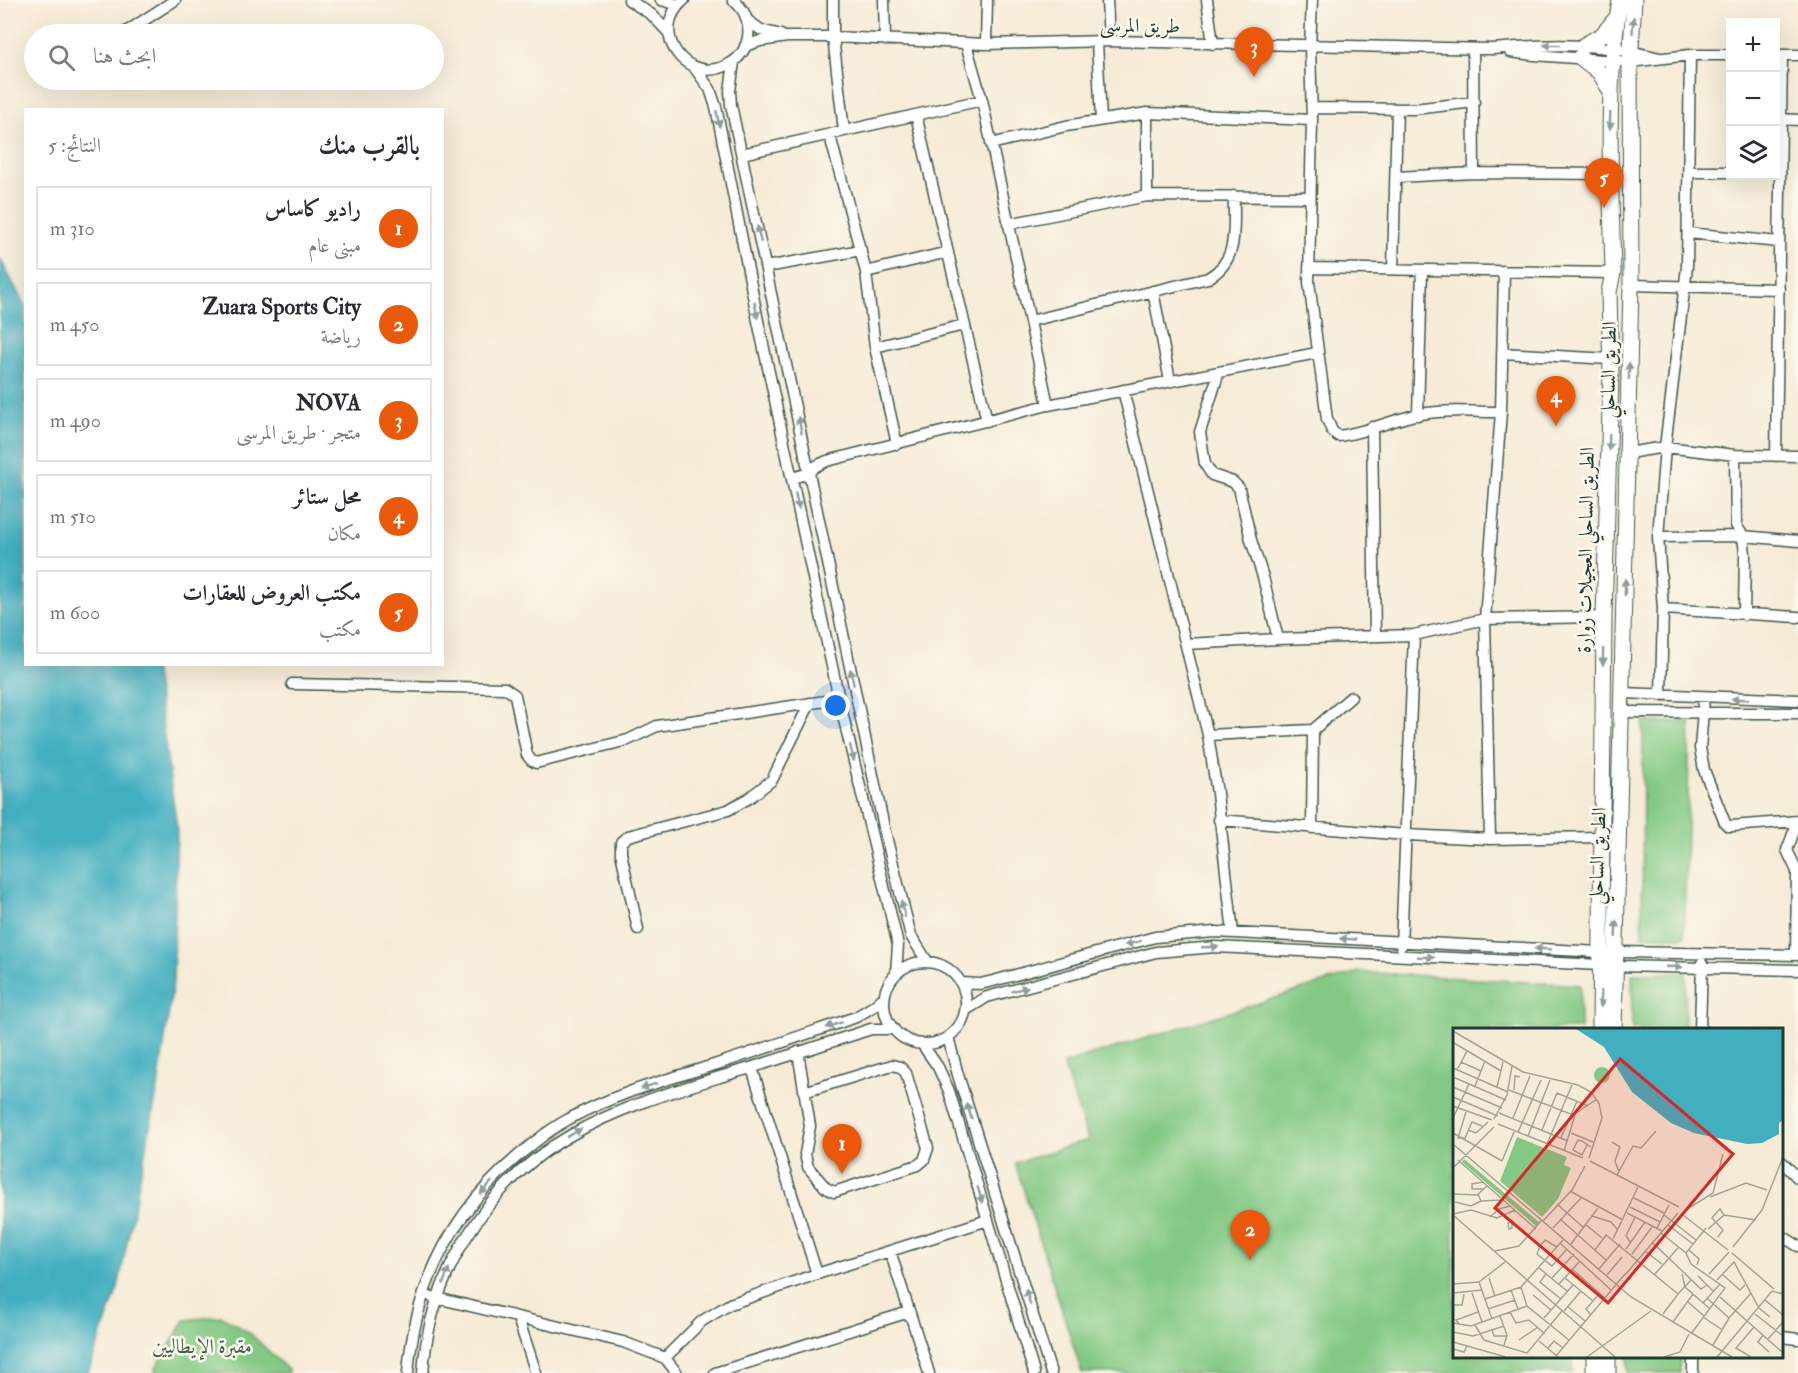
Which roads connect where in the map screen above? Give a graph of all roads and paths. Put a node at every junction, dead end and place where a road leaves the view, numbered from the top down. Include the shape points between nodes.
1 (175, 0) edge
2 (629, 0) edge
3 (662, 0) edge
4 (733, 0) edge
5 (833, 0) edge
6 (884, 0) edge
7 (987, 0) edge
8 (1107, 0) edge
9 (1208, 0) edge
10 (1312, 0) edge
11 (1620, 0) edge
12 (1635, 0) edge
13 (682, 1) edge
14 (1617, 17) junction
15 (747, 20) junction
16 (138, 24) edge
17 (669, 33) junction
18 (787, 37) junction
19 (833, 37) junction
20 (885, 40) junction
21 (1110, 41) junction
22 (1097, 42) junction
23 (966, 44) junction
24 (986, 44) junction
25 (1213, 44) junction
26 (745, 46) junction
27 (1310, 46) junction
28 (1473, 49) junction
29 (1582, 51) junction
30 (1614, 54) junction
31 (1690, 55) junction
32 (1726, 55) edge
33 (1780, 55) edge
34 (1798, 55) edge
35 (1631, 56) junction
36 (734, 62) junction
37 (694, 67) junction
38 (1780, 72) edge
39 (1611, 92) junction
40 (982, 100) junction
41 (1474, 102) junction
42 (1312, 108) junction
43 (1397, 109) junction
44 (1147, 113) junction
45 (916, 115) junction
46 (1781, 119) junction
47 (1101, 120) junction
48 (1312, 120) junction
49 (1798, 120) edge
50 (844, 131) junction
51 (830, 136) junction
52 (1780, 137) edge
53 (991, 144) junction
54 (742, 154) junction
55 (1689, 172) junction
56 (1726, 172) edge
57 (1474, 173) junction
58 (1611, 174) junction
59 (1396, 177) junction
60 (1778, 180) edge
61 (1147, 196) junction
62 (1234, 196) junction
63 (1310, 197) junction
64 (1008, 224) junction
65 (1688, 233) junction
66 (1779, 242) junction
67 (861, 250) junction
68 (948, 252) junction
69 (766, 267) junction
70 (1309, 268) junction
71 (1393, 269) junction
72 (1422, 270) junction
73 (1504, 271) junction
74 (866, 272) junction
75 (1612, 273) junction
76 (1631, 285) junction
77 (1684, 286) junction
78 (1779, 289) junction
79 (1153, 291) junction
80 (1030, 321) junction
81 (964, 325) junction
82 (875, 347) junction
83 (1317, 353) junction
84 (1502, 353) junction
85 (1610, 359) junction
86 (1219, 372) junction
87 (1170, 381) junction
88 (1123, 390) junction
89 (1048, 405) junction
90 (1501, 412) junction
91 (1418, 415) junction
92 (987, 421) junction
93 (1372, 427) junction
94 (897, 444) junction
95 (1665, 447) junction
96 (1628, 453) junction
97 (1736, 455) junction
98 (1776, 456) junction
99 (1798, 456) edge
100 (809, 472) junction
101 (792, 478) junction
102 (1743, 536) junction
103 (1658, 537) junction
104 (1798, 541) edge
105 (1663, 609) junction
106 (1744, 615) junction
107 (1604, 617) junction
108 (1798, 617) edge
109 (1485, 619) junction
110 (1414, 634) junction
111 (1375, 636) junction
112 (1278, 639) junction
113 (1186, 644) junction
114 (292, 684) dead end
115 (1623, 693) junction
116 (1661, 695) junction
117 (1351, 697) dead end
118 (1704, 698) junction
119 (839, 699) junction
120 (1798, 700) edge
121 (810, 703) junction
122 (1623, 712) junction
123 (1703, 712) junction
124 (1798, 713) edge
125 (1313, 730) junction
126 (1208, 735) junction
127 (1219, 820) junction
128 (1798, 821) edge
129 (1312, 828) junction
130 (1406, 835) junction
131 (1601, 837) junction
132 (1490, 838) junction
133 (638, 929) dead end
134 (1233, 933) junction
135 (1169, 936) junction
136 (1402, 941) junction
137 (1170, 950) junction
138 (1702, 953) junction
139 (1797, 955) edge
140 (1401, 956) junction
141 (1608, 959) junction
142 (927, 961) junction
143 (1701, 968) junction
144 (1798, 970) edge
145 (896, 972) junction
146 (962, 982) junction
147 (884, 996) junction
148 (966, 1010) junction
149 (1600, 1028) edge
150 (1614, 1028) edge
151 (1700, 1028) edge
152 (893, 1029) junction
153 (948, 1037) junction
154 (922, 1044) junction
155 (798, 1052) junction
156 (752, 1068) junction
157 (804, 1092) junction
158 (615, 1098) junction
159 (619, 1112) junction
160 (1783, 1163) edge
161 (1797, 1174) edge
162 (987, 1220) junction
163 (1783, 1237) edge
164 (1798, 1246) edge
165 (890, 1251) junction
166 (817, 1274) junction
167 (423, 1294) junction
168 (438, 1299) junction
169 (909, 1312) junction
170 (518, 1318) junction
171 (1040, 1336) junction
172 (1783, 1337) edge
173 (1798, 1339) edge
174 (1024, 1340) junction
175 (665, 1358) junction
176 (1693, 1366) edge
177 (408, 1373) edge
178 (423, 1373) edge
179 (536, 1373) edge
180 (677, 1373) edge
181 (715, 1373) edge
182 (929, 1373) edge
183 (1034, 1373) edge
184 (1051, 1373) edge
185 (1705, 1373) edge

1 - 16 street
2 - 17 street via 652,15
3 - 13 street
4 - 15 street
5 - 19 street
6 - 20 street
7 - 24 street
8 - 21 street
9 - 25 street
10 - 27 street
11 - 14 highway, الطريق الساحلي العجيلات زوارة
35 -> 12 highway, الطريق الساحلي
13 - 17 street
14 - 29 highway
14 - 30 highway, الطريق الساحلي العجيلات زوارة
15 - 18 street, طريق المرسى via 761,30
15 - 26 street
17 - 37 street via 677,54
18 - 19 street, طريق المرسى
18 - 26 street, طريق المرسى
19 - 20 street, طريق المرسى
19 - 50 street
20 - 23 street, طريق المرسى
21 - 22 street, طريق المرسى
21 - 25 street, طريق المرسى
22 - 24 street, طريق المرسى
22 - 47 street
23 - 24 street, طريق المرسى
23 - 40 street
25 - 27 street, طريق المرسى
26 - 36 street
27 - 28 street, طريق المرسى
27 - 42 street
28 - 29 street, طريق المرسى via 1538,45
28 - 41 street
29 - 30 street, طريق المرسى
29 - 39 highway
30 - 35 street, طريق المرسى
30 - 39 highway, الطريق الساحلي العجيلات زوارة
31 - 32 street, طريق المرسى
31 - 35 street, طريق المرسى
31 - 55 street
33 - 34 street
35 - 76 highway, الطريق الساحلي
36 - 37 street via 722,69
36 - 54 street via 730,91
37 -> 101 street via 710,89 716,107
38 - 46 street
39 -> 58 highway, الطريق الساحلي العجيلات زوارة
40 - 45 street
40 - 53 street
41 - 43 street
41 - 57 street
42 - 43 street
42 - 48 street
43 - 59 street
44 - 47 street
44 - 48 street
44 - 61 street
45 - 50 street
45 - 68 street
46 - 49 street
46 - 52 street
47 - 53 street
48 - 63 street
50 - 51 street
51 - 54 street
51 - 67 street
53 - 64 street
69 -> 54 street
55 - 56 street
55 - 65 street
57 - 58 street
57 - 59 street
58 - 75 highway, الطريق الساحلي العجيلات زوارة
59 - 71 street
60 - 66 street
61 - 62 street
61 - 64 street
62 - 63 street
62 - 79 street via 1233,240 1225,266 1208,278
63 - 70 street
64 - 80 street
65 - 66 street
65 - 77 street
66 - 78 street
67 - 69 street
67 - 74 street
68 - 74 street
68 - 81 street
100 -> 69 street
70 - 71 street
70 - 83 street
71 - 72 street
72 - 73 street
72 - 91 street
73 - 75 street
73 - 84 street
74 - 82 street
75 - 85 highway, الطريق الساحلي العجيلات زوارة
76 - 77 street
96 -> 76 highway, الطريق الساحلي
77 - 78 street
77 - 95 street
78 - 98 street
79 - 80 street
79 - 87 street
80 - 89 street
81 - 82 street
81 - 92 street
82 - 94 street
83 - 86 street
83 - 93 street via 1332,430 1338,436
84 - 85 street
84 - 90 street
85 -> 107 highway, الطريق الساحلي العجيلات زوارة
86 - 87 street
86 - 112 street via 1200,432 1205,464 1212,475 1239,488
87 - 88 street
88 - 89 street
88 - 113 street
89 - 92 street
90 - 91 street
90 - 109 street
91 - 93 street
92 - 94 street
93 - 111 street
94 - 100 street via 827,461
95 - 96 street
95 - 97 street
95 - 103 street
115 -> 96 highway, الطريق الساحلي
97 - 98 street
97 - 102 street via 1736,525
98 - 99 street
100 - 101 street
142 -> 100 street via 911,936 885,832
101 -> 119 street
102 - 103 street
102 - 104 street
102 - 106 street
103 - 105 street
105 - 106 street
105 - 116 street
106 - 108 street
107 - 109 street
107 -> 131 highway, الطريق الساحلي العجيلات زوارة
109 - 110 street
109 - 132 street
110 - 111 street
110 - 130 street
111 - 112 street
112 - 113 street
113 - 126 street
114 - 121 street via 505,688 515,695 527,755 536,763 628,740 657,726
115 - 116 street
115 - 122 highway, الطريق الساحلي
116 - 118 street
117 - 125 street
120 -> 118 street
118 - 123 street
119 - 121 street
119 -> 145 street via 898,945
121 - 133 street via 772,780 749,798 728,810 628,836 621,842
122 - 123 street
141 -> 122 highway, الطريق الساحلي
123 - 124 street
123 - 128 street via 1700,748 1704,770 1725,823 1732,826
125 - 126 street
125 - 129 street
126 - 127 street
127 - 129 street
127 - 134 street
128 - 139 street via 1787,850 1797,871
129 - 130 street
130 - 132 street
130 - 136 street
131 - 132 street
131 - 141 highway, الطريق الساحلي العجيلات زوارة
134 - 135 street
136 -> 134 street
135 - 137 street
135 -> 146 street via 980,984
136 - 140 street
141 -> 136 street
137 -> 140 street via 1215,947
148 -> 137 street via 987,998
138 - 139 street
138 - 141 street
138 - 143 street
140 -> 141 street
141 -> 143 street
141 -> 149 highway, الطريق الساحلي العجيلات زوارة
141 - 150 highway, الطريق الساحلي
142 - 145 street via 910,963
142 - 146 street via 941,964
143 - 144 street
143 - 151 street
145 - 147 street
146 - 148 street
147 - 152 street via 884,1008
147 -> 158 street via 856,1017
148 - 153 street via 957,1030
152 - 154 street
152 - 155 street via 871,1029
153 - 154 street
171 -> 153 street
154 -> 162 street via 949,1091
155 - 156 street
155 - 157 street
156 - 159 street
156 - 166 street
157 - 157 street via 810,1126 805,1154 808,1167 825,1188 834,1192 924,1160 928,1148 906,1073 900,1067 892,1065
158 - 159 street
158 -> 167 street via 568,1119 500,1171 449,1234
168 -> 159 street via 462,1242 510,1182 568,1136
160 - 161 street
162 - 165 street
162 - 174 street
163 - 164 street
165 - 166 street
165 - 169 street
166 - 175 street via 715,1312
167 - 168 street
167 - 177 street
168 - 170 street
168 - 178 street via 424,1352
169 - 181 street
169 - 182 street
170 - 175 street via 623,1342
170 - 179 street
171 - 174 street
171 - 184 street
172 - 173 street
174 - 183 street
175 - 180 street
176 - 185 street

